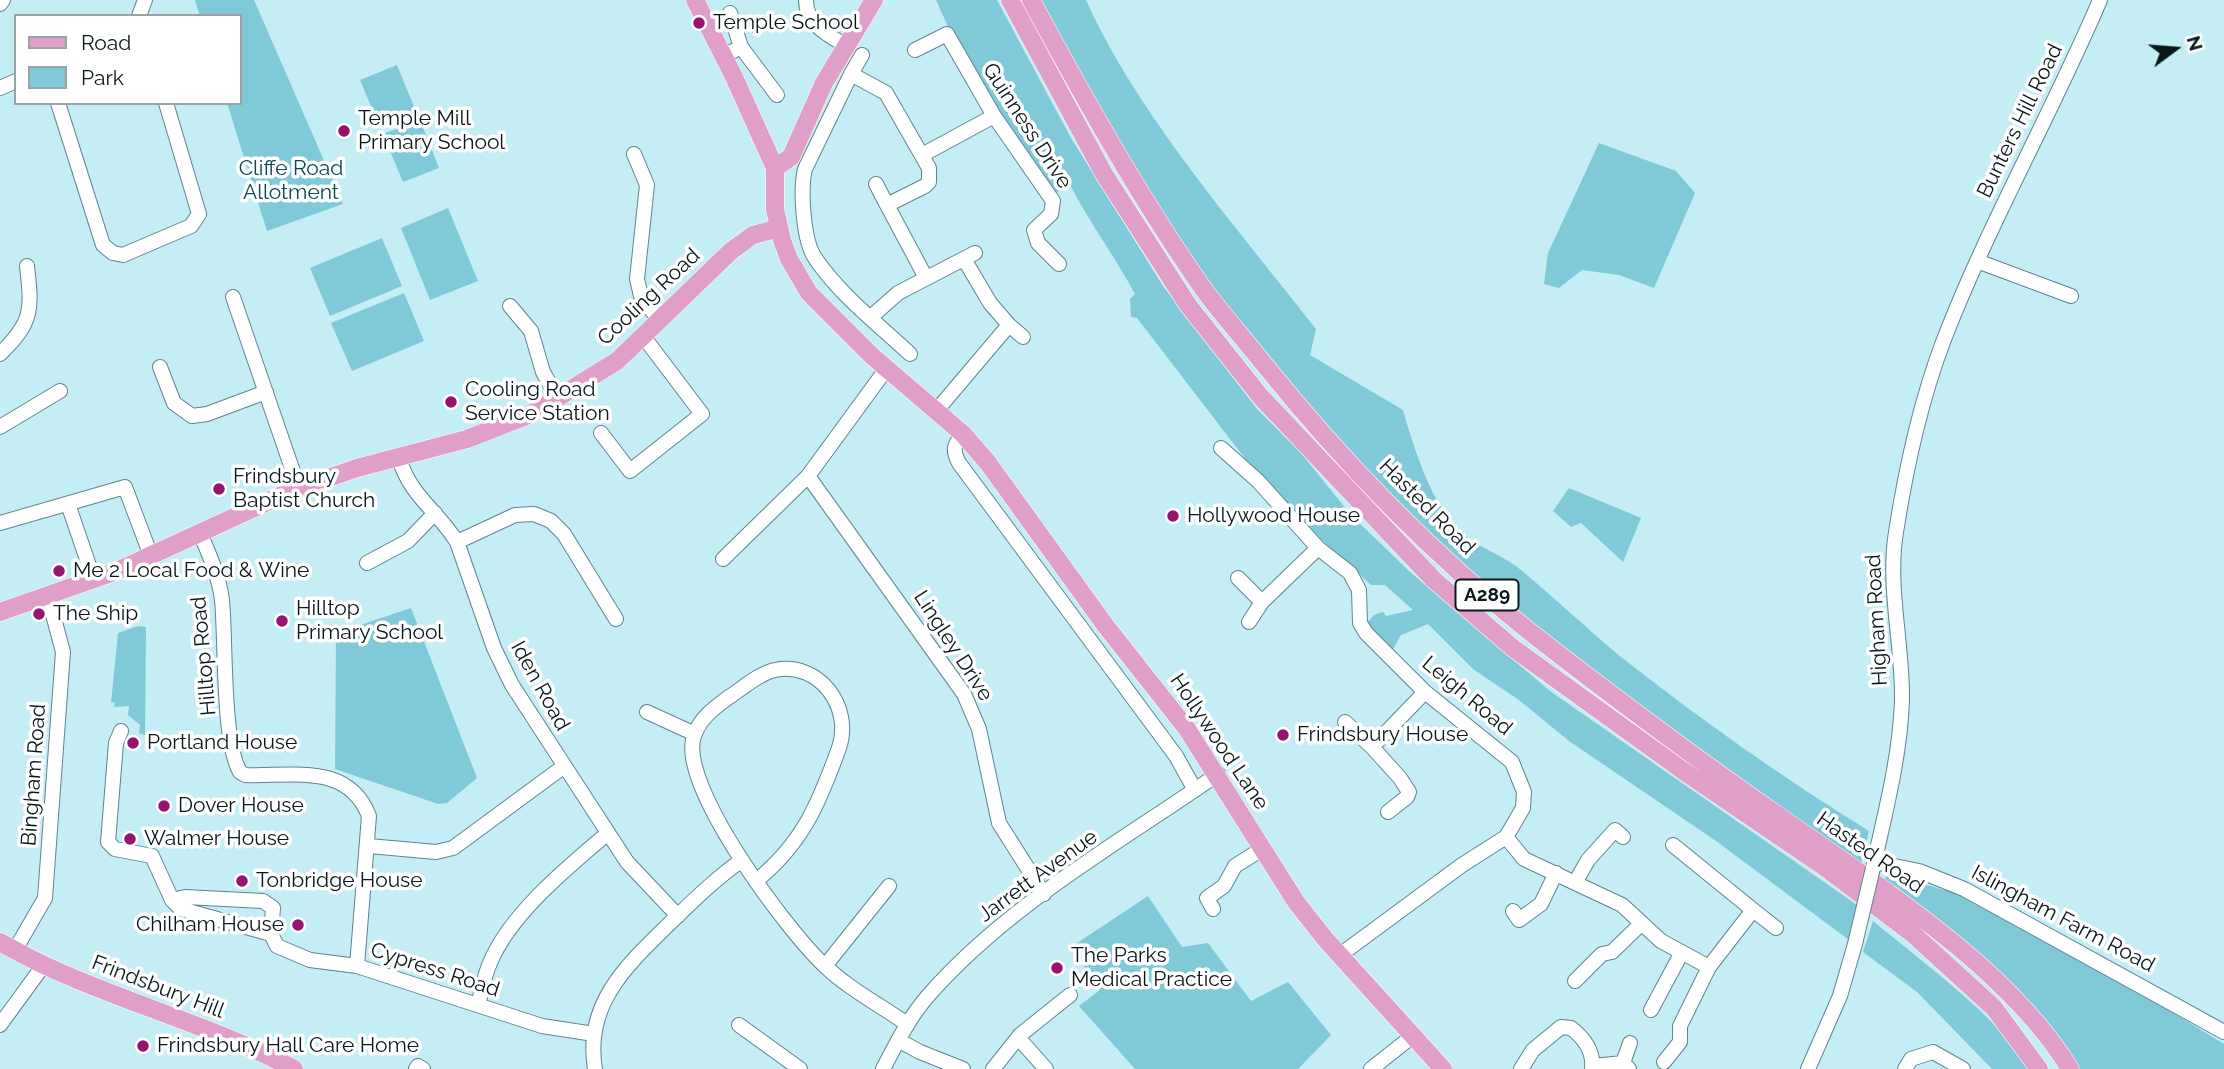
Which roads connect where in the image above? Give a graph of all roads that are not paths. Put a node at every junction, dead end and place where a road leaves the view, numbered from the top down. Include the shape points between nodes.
1 (695, 0) edge
2 (806, 0) edge
3 (874, 0) edge
4 (1010, 0) edge
5 (1031, 0) edge
6 (2100, 0) edge
7 (730, 13) dead end
8 (845, 45) junction
9 (741, 47) junction
10 (915, 50) dead end
11 (862, 55) dead end
12 (723, 56) junction
13 (851, 74) junction
14 (777, 95) dead end
15 (59, 105) edge
16 (167, 105) edge
17 (994, 116) junction
18 (634, 154) dead end
19 (922, 155) junction
20 (775, 168) junction
21 (876, 184) dead end
22 (887, 205) junction
23 (779, 228) junction
24 (1978, 261) junction
25 (1059, 264) dead end
26 (23, 276) dead end
27 (925, 276) junction
28 (2071, 296) dead end
29 (233, 297) dead end
30 (510, 306) dead end
31 (871, 317) junction
32 (659, 320) junction
33 (1009, 326) junction
34 (643, 335) junction
35 (1023, 337) dead end
36 (0, 354) edge
37 (910, 354) dead end
38 (160, 367) dead end
39 (887, 368) junction
40 (60, 391) dead end
41 (266, 392) junction
42 (558, 398) junction
43 (937, 410) junction
44 (0, 427) edge
45 (601, 433) dead end
46 (963, 434) junction
47 (1222, 448) dead end
48 (399, 458) junction
49 (808, 476) junction
50 (299, 489) junction
51 (68, 504) junction
52 (435, 513) junction
53 (0, 523) edge
54 (200, 533) junction
55 (457, 542) junction
56 (1318, 548) junction
57 (155, 554) junction
58 (723, 559) dead end
59 (367, 563) dead end
60 (1238, 578) dead end
61 (94, 580) junction
62 (48, 596) junction
63 (1262, 602) junction
64 (0, 612) edge
65 (616, 619) dead end
66 (1249, 622) dead end
67 (1425, 692) junction
68 (647, 712) dead end
69 (1345, 722) dead end
70 (121, 731) dead end
71 (695, 734) junction
72 (1372, 747) junction
73 (563, 767) junction
74 (1218, 775) junction
75 (1195, 790) junction
76 (1388, 812) dead end
77 (1615, 830) dead end
78 (608, 833) junction
79 (1506, 837) junction
80 (1673, 845) dead end
81 (369, 846) junction
82 (1262, 849) junction
83 (742, 860) junction
84 (1874, 865) junction
85 (1556, 873) junction
86 (757, 881) junction
87 (1576, 881) junction
88 (889, 886) dead end
89 (1044, 894) junction
90 (172, 900) junction
91 (1213, 909) dead end
92 (1753, 909) junction
93 (678, 916) junction
94 (1514, 919) dead end
95 (1642, 923) junction
96 (1776, 928) dead end
97 (271, 934) junction
98 (7, 946) edge
99 (1681, 954) junction
100 (1340, 956) junction
101 (43, 965) junction
102 (357, 966) junction
103 (825, 966) junction
104 (1709, 967) junction
105 (1575, 981) dead end
106 (1070, 995) dead end
107 (478, 1005) junction
108 (1651, 1010) dead end
109 (1375, 1012) dead end
110 (739, 1024) dead end
111 (907, 1024) junction
112 (0, 1025) edge
113 (2224, 1032) edge
114 (594, 1034) junction
115 (1411, 1038) junction
116 (898, 1040) junction
117 (1017, 1041) junction
118 (1630, 1043) dead end
119 (1664, 1062) dead end
120 (1626, 1066) edge
121 (1593, 1068) edge
122 (294, 1069) edge
123 (416, 1069) edge
124 (423, 1069) edge
125 (595, 1069) edge
126 (800, 1069) edge
127 (883, 1069) edge
128 (963, 1069) edge
129 (993, 1069) edge
130 (1046, 1069) edge
131 (1371, 1069) edge
132 (1433, 1069) edge
133 (1443, 1069) edge
134 (1521, 1069) edge
135 (1808, 1069) edge
136 (1905, 1069) edge
137 (1963, 1069) edge
138 (2039, 1069) edge
139 (2070, 1069) edge

1 - 12 main road
2 - 8 street via 814,23
3 - 8 main road
4 - 138 main road, Hasted Road / A289 via 1104,173 1188,305 1260,396 1434,580 1513,648 1913,934 1994,1008
5 - 139 main road, Hasted Road / A289 via 1121,163 1203,289 1311,423 1440,555 1528,631 1713,771 1912,910 2010,993
6 - 24 street, Bunters Hill Road
7 - 9 street
8 - 20 main road via 791,157
9 - 12 street
9 - 14 street
10 - 17 street, Guinness Drive via 947,34
11 - 13 street
12 - 20 main road
13 - 19 street via 886,93
13 - 31 street via 805,169 803,198 814,256
15 - 16 street via 103,245 123,255 191,226 199,214
17 - 19 street
17 - 25 street, Guinness Drive via 1053,201 1051,214 1034,230 1038,243
18 - 32 street via 647,185 637,279 641,296
19 - 22 street via 929,168 929,182
20 - 23 main road, Hollywood Lane
21 - 22 street
22 - 27 street
23 - 32 main road, Cooling Road via 750,237 731,251
23 - 39 main road, Hollywood Lane via 789,259 809,293
24 - 28 street
24 - 84 street, Higham Road via 1924,399 1895,534 1902,702
26 - 36 street via 31,304 28,319
27 - 31 street via 898,292
27 - 33 street via 970,256 990,303
29 - 41 street
30 - 42 street via 531,331 543,372
31 - 37 street
32 - 34 main road, Cooling Road
33 - 35 street
33 - 43 street
34 - 42 main road, Cooling Road via 617,361
34 - 45 street via 702,414 629,471
38 - 41 street via 174,403 192,416
39 - 43 main road, Hollywood Lane
39 - 49 street
40 - 44 street
41 - 50 street
42 - 48 main road, Cooling Road via 497,428
43 - 46 main road, Hollywood Lane
46 - 74 main road, Hollywood Lane
46 - 75 street, Hollywood Lane via 955,444 959,463 1176,756
47 - 56 street, Leigh Road
48 - 50 main road, Cooling Road
48 - 52 street, Iden Road via 412,490
49 - 58 street
49 - 89 street, Lingley Drive via 964,694 981,736 998,820
50 - 54 main road, Cooling Road
51 - 53 street
51 - 57 street via 126,488
51 - 61 street
52 - 55 street, Iden Road
52 - 59 street via 408,541
54 - 57 main road, Cooling Road
54 - 81 street, Hilltop Road via 222,600 236,766 245,775 314,775 348,784 363,800 369,816
55 - 65 street via 515,515 534,514 551,521 564,534
55 - 73 street, Iden Road via 500,661
56 - 63 street
56 - 67 street, Leigh Road via 1355,580 1360,623 1366,633
57 - 61 main road, Cooling Road
60 - 63 street
61 - 62 main road, Cooling Road
62 - 64 main road, Cooling Road
62 - 98 street, Bingham Road via 63,652 45,898
63 - 66 street
67 - 72 street
67 - 79 street, Leigh Road via 1512,762 1524,792 1523,808
68 - 71 street
69 - 72 street
70 - 90 street via 107,842 115,849 152,856
71 - 83 street via 691,757 695,775
71 - 86 street via 716,707 761,676 778,670 802,671 816,678 840,709 841,741 810,821 784,856
72 - 76 street via 1409,792
73 - 78 street, Iden Road
73 - 81 street via 453,848 436,852
74 - 75 street, Jarrett Avenue
74 - 82 main road, Hollywood Lane
75 - 89 street, Jarrett Avenue
77 - 87 street
78 - 93 street, Iden Road via 627,862
78 - 107 street via 519,918 490,961
79 - 85 street via 1524,859
79 - 100 street, Leigh Road
80 - 92 street
81 - 102 street, Hilltop Road
82 - 91 street via 1235,866 1224,886 1207,898
82 - 100 main road, Hollywood Lane via 1296,902
83 - 86 street
83 - 93 street
84 - 113 street, Islingham Farm Road via 1919,872 1964,889
84 - 135 street, Higham Road, bridge via 1840,996
85 - 87 street
85 - 94 street via 1541,904
86 - 103 street
87 - 95 street via 1622,905
88 - 103 street
89 - 111 street, Jarrett Avenue via 1008,919 964,960
90 - 97 street, Cypress Road via 181,909
90 - 97 street via 263,901 273,908
92 - 96 street
92 - 104 street
93 - 114 street via 614,982
95 - 99 street
95 - 105 street
97 - 102 street, Cypress Road via 277,946 310,960
98 - 101 main road, Frindsbury Hill
99 - 104 street
99 - 108 street
100 - 115 main road, Hollywood Lane
101 - 112 street
101 - 122 main road, Frindsbury Hill
102 - 107 street, Cypress Road
103 - 111 street
104 - 119 street via 1680,1026 1680,1042
106 - 117 street
107 - 114 street, Cypress Road via 547,1027
109 - 115 street via 1379,1008
110 - 126 street
111 - 116 street, Jarrett Avenue
114 - 125 street
115 - 131 street
115 - 132 street
115 - 133 main road, Hollywood Lane
116 - 127 street, Jarrett Avenue
116 - 128 street
117 - 129 street
117 - 130 street
118 - 120 street
120 - 121 street
121 - 134 street via 1589,1049 1579,1034 1561,1027 1533,1050
123 - 124 street
136 - 137 street via 1911,1059 1933,1052

